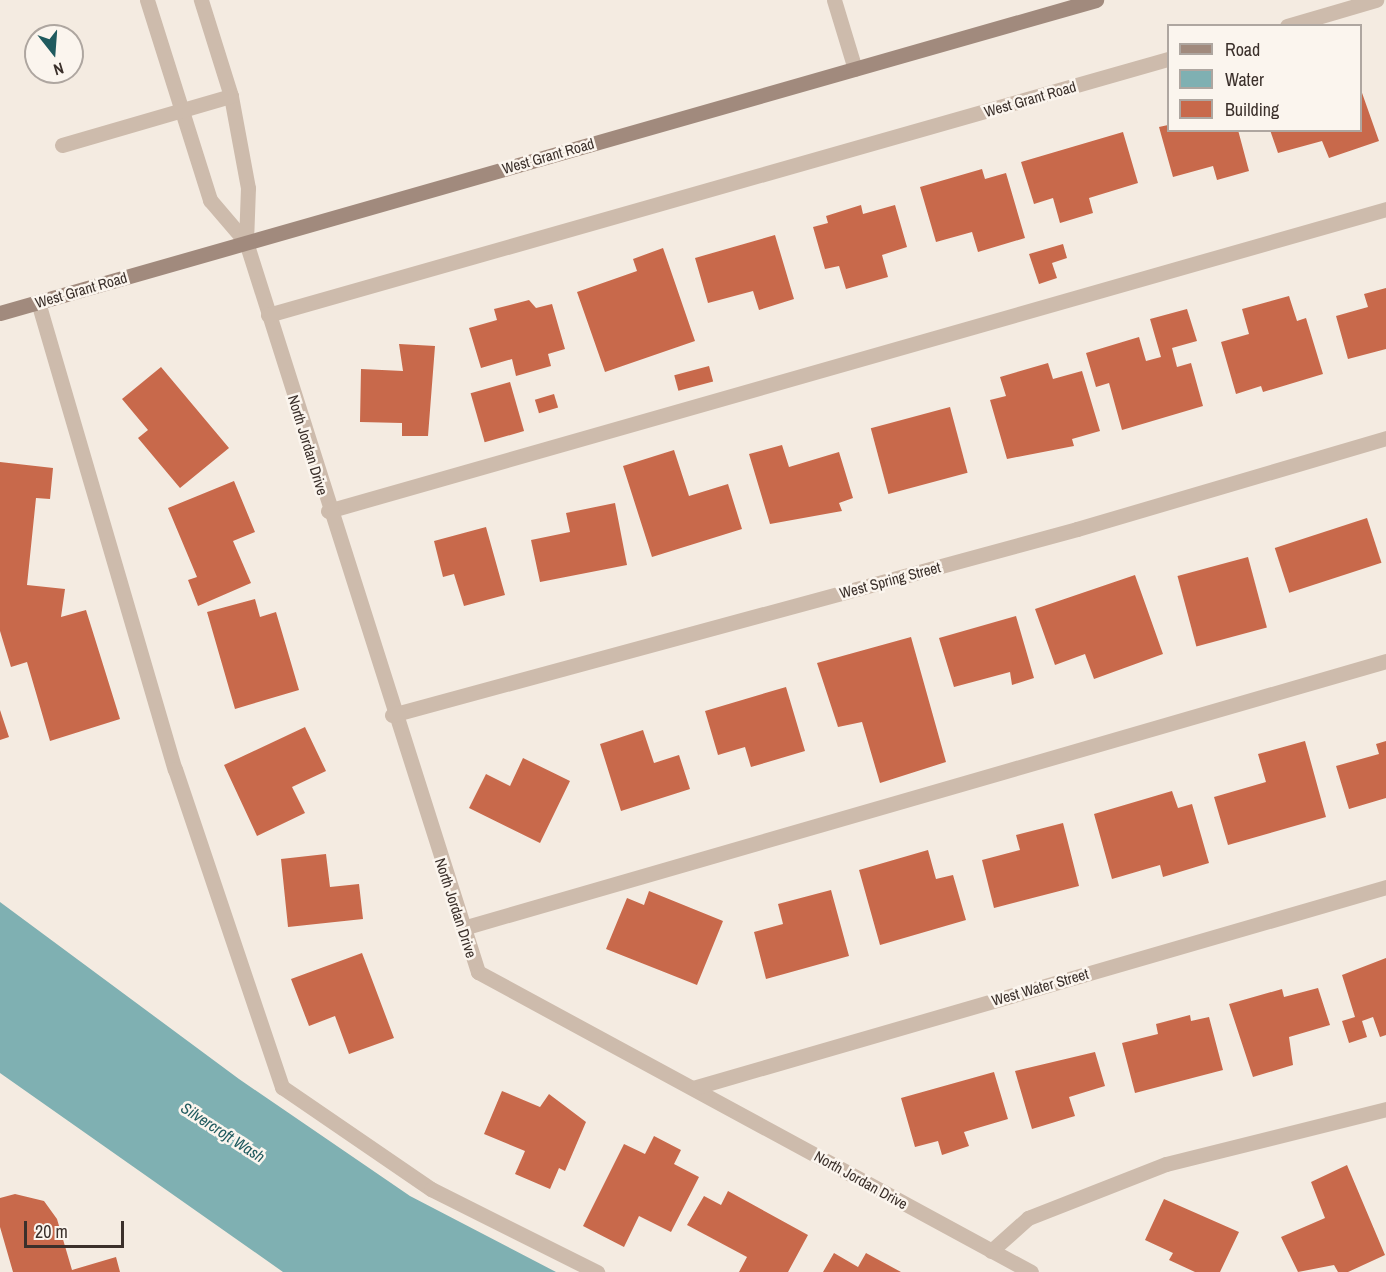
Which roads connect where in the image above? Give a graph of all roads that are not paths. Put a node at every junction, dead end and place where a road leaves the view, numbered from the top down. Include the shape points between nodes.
1 (147, 0) edge
2 (201, 0) edge
3 (834, 0) edge
4 (1096, 0) edge
5 (1376, 0) edge
6 (1294, 24) edge
7 (1167, 59) edge
8 (855, 69) junction
9 (231, 96) junction
10 (181, 111) junction
11 (63, 145) dead end
12 (1386, 209) edge
13 (246, 242) junction
14 (38, 302) junction
15 (0, 313) edge
16 (268, 315) junction
17 (1386, 438) edge
18 (328, 511) junction
19 (1386, 661) edge
20 (392, 715) junction
21 (1386, 887) edge
22 (463, 928) junction
23 (693, 1088) junction
24 (1386, 1109) edge
25 (991, 1251) junction
26 (597, 1272) edge
27 (1031, 1272) edge

1 - 10 street
2 - 9 street
3 - 8 street
4 - 8 main road, West Grant Road
5 - 6 street
7 - 16 street, West Grant Road
8 - 13 main road, West Grant Road
9 - 10 street
9 - 13 street via 248,188
10 - 11 street
10 - 13 street via 210,200
12 - 18 street
13 - 14 main road, West Grant Road
13 - 16 street, North Jordan Drive
14 - 15 main road, West Grant Road
14 - 26 street via 175,769 282,1087 431,1189
16 - 18 street, North Jordan Drive
17 - 20 street, West Spring Street via 1077,529
18 - 20 street, North Jordan Drive
19 - 22 street
20 - 22 street, North Jordan Drive
21 - 23 street, West Water Street
22 - 23 street, North Jordan Drive via 478,972
23 - 25 street, North Jordan Drive
24 - 25 street via 1166,1164 1028,1218
25 - 27 street, North Jordan Drive

